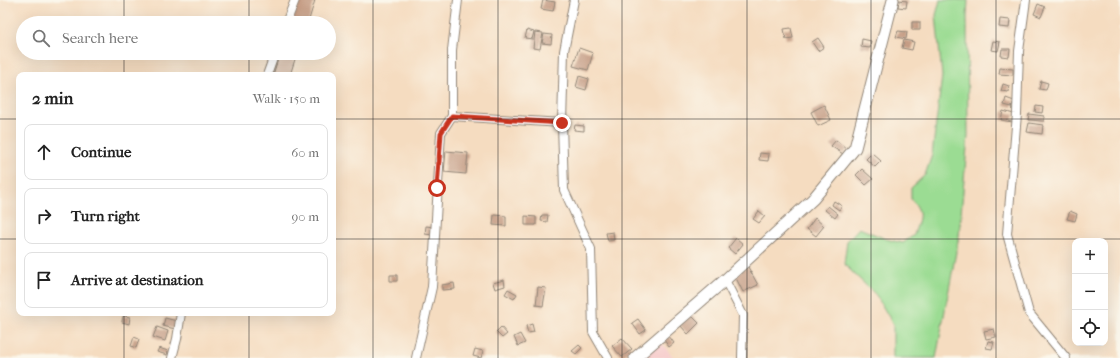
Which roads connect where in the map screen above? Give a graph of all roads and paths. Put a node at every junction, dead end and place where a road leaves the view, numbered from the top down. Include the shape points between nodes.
1 (294, 0) edge
2 (458, 0) edge
3 (574, 0) edge
4 (893, 0) edge
5 (1026, 0) edge
6 (288, 16) edge
7 (272, 60) edge
8 (268, 72) edge
9 (452, 116) junction
10 (562, 123) junction
11 (725, 280) junction
12 (181, 316) edge
13 (172, 358) edge
14 (416, 358) edge
15 (608, 358) edge
16 (635, 358) edge
17 (742, 358) edge
18 (1066, 358) edge

1 - 6 street
2 - 9 street via 452,50
3 - 10 street via 564,51
4 - 11 street via 855,148 813,199
5 - 18 street via 1019,51 1017,114 1007,234 1029,314
7 - 8 street
9 - 10 street
9 - 14 street via 441,133 432,287
10 - 15 street via 564,190 591,249 593,332
11 - 16 street
11 - 17 street via 743,315
12 - 13 street

